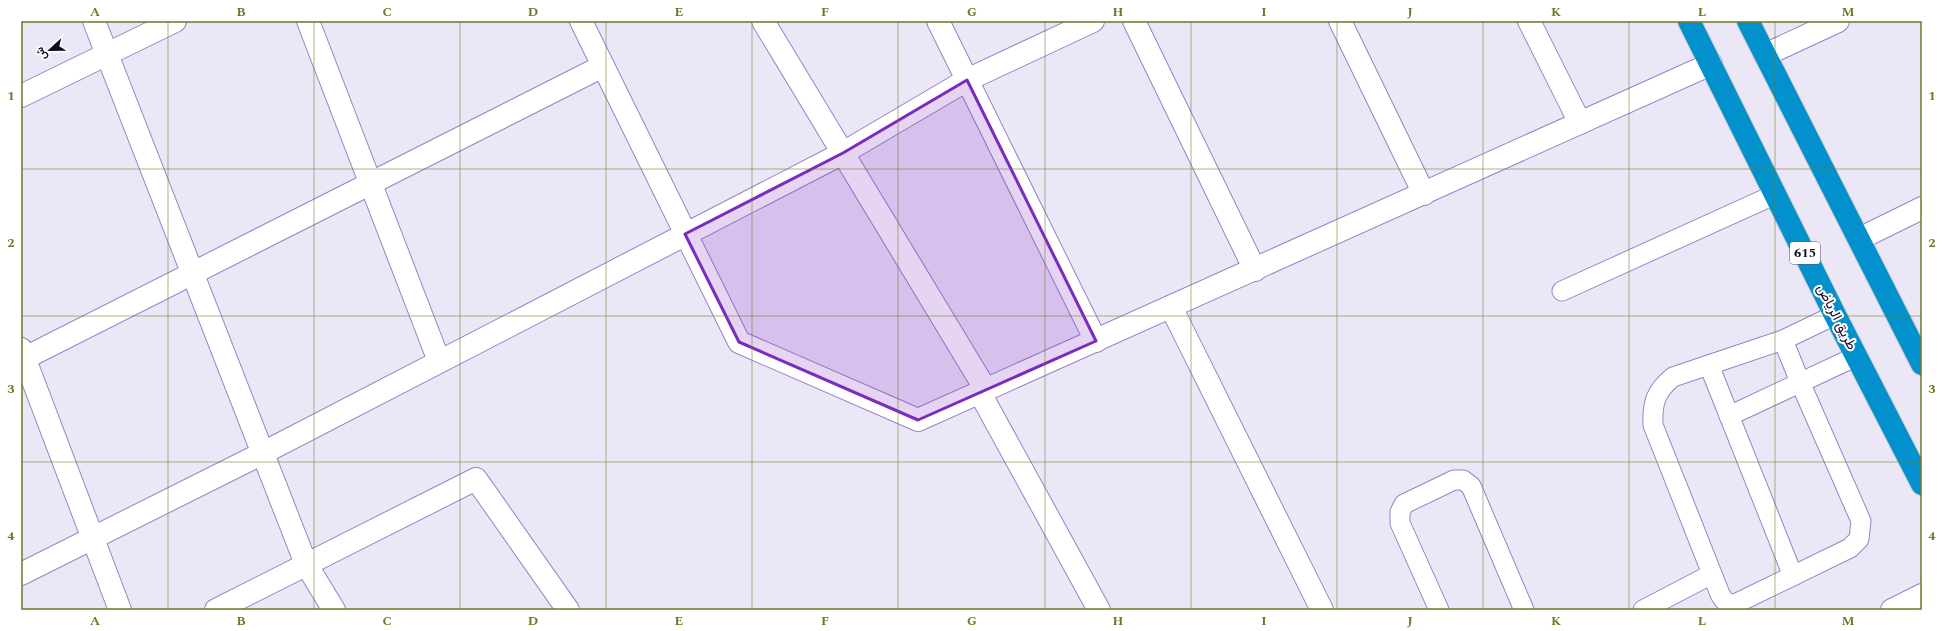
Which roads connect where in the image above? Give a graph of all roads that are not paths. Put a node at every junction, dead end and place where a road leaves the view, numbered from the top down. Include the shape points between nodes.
1 (94, 21) edge
2 (175, 21) edge
3 (308, 21) edge
4 (581, 21) edge
5 (763, 21) edge
6 (938, 21) edge
7 (1093, 21) edge
8 (1134, 21) edge
9 (1340, 21) edge
10 (1529, 21) edge
11 (1689, 21) edge
12 (1838, 21) edge
13 (1754, 23) edge
14 (107, 54) junction
15 (1765, 55) junction
16 (1711, 64) junction
17 (603, 66) junction
18 (967, 80) junction
19 (21, 96) edge
20 (1580, 123) junction
21 (843, 153) junction
22 (370, 184) junction
23 (1424, 194) junction
24 (1776, 194) junction
25 (1922, 208) edge
26 (685, 234) junction
27 (1859, 239) junction
28 (1255, 270) junction
29 (193, 273) junction
30 (1562, 291) dead end
31 (1171, 307) junction
32 (1835, 315) junction
33 (1783, 340) junction
34 (1096, 341) junction
35 (22, 356) edge
36 (1857, 356) junction
37 (439, 361) junction
38 (1922, 364) edge
39 (1708, 365) junction
40 (1800, 382) junction
41 (983, 392) junction
42 (1729, 416) junction
43 (263, 453) junction
44 (1922, 484) edge
45 (93, 538) junction
46 (306, 564) junction
47 (21, 574) edge
48 (1712, 574) junction
49 (1792, 576) junction
50 (1922, 595) edge
51 (120, 610) edge
52 (216, 610) edge
53 (334, 610) edge
54 (568, 610) edge
55 (1099, 610) edge
56 (1322, 610) edge
57 (1438, 610) edge
58 (1524, 610) edge
59 (1643, 610) edge
60 (1892, 610) edge

1 - 14 street
2 - 14 street
3 - 22 street
4 - 17 street
5 - 21 street
6 - 18 street
7 - 18 street
8 - 28 street
9 - 23 street
10 - 20 street
11 - 16 highway, طريق الرياض / 615
12 - 15 street
13 - 15 highway
14 - 19 street
14 - 29 street
15 - 27 highway
16 - 20 street
16 - 24 highway, طريق الرياض / 615
17 - 22 street
17 - 26 street
18 - 21 street
18 - 34 street
20 - 23 street
21 - 26 street
21 - 41 street
22 - 29 street
22 - 37 street
23 - 28 street
24 - 30 lane
24 - 32 highway, طريق الرياض / 615
25 - 27 street
26 - 37 street
26 - 41 street via 739,342 918,420
27 - 38 highway
28 - 31 street
29 - 35 street
29 - 43 street
31 - 34 street
31 - 56 street
32 - 33 lane
32 - 36 highway, طريق الرياض / 615
33 - 39 lane
33 - 40 lane
34 - 41 street
35 - 45 street
36 - 40 lane
36 - 44 highway, طريق الرياض / 615
37 - 43 street
39 - 42 lane
39 - 48 lane via 1673,377 1664,385 1652,406 1653,424
40 - 42 lane
40 - 49 lane via 1861,521 1859,539 1850,548
41 - 55 street
42 - 49 lane
43 - 45 street
43 - 46 street
45 - 47 street
45 - 51 street
46 - 52 street
46 - 53 street
46 - 54 street via 476,478
48 - 49 lane via 1720,594 1729,604 1735,604
48 - 59 lane
50 - 60 street
57 - 58 lane via 1400,523 1400,512 1404,504 1454,480 1463,480 1471,486

